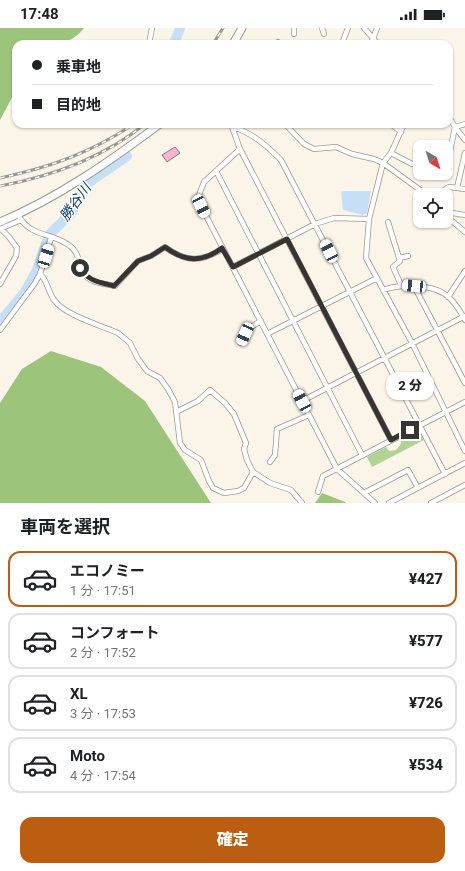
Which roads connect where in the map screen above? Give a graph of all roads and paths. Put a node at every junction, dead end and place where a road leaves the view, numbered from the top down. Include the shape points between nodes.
1 (152, 28) edge
2 (242, 28) edge
3 (294, 28) edge
4 (322, 28) edge
5 (348, 28) edge
6 (364, 28) edge
7 (377, 28) edge
8 (294, 34) dead end
9 (324, 34) dead end
10 (373, 37) junction
11 (150, 40) edge
12 (235, 40) edge
13 (344, 40) edge
14 (372, 40) edge
15 (375, 40) edge
16 (453, 124) edge
17 (465, 124) edge
18 (455, 127) junction
19 (154, 128) edge
20 (232, 128) edge
21 (239, 128) edge
22 (289, 128) edge
23 (396, 128) edge
24 (402, 128) edge
25 (401, 132) junction
26 (452, 140) edge
27 (465, 140) edge
28 (240, 148) junction
29 (391, 153) junction
30 (465, 153) edge
31 (383, 163) junction
32 (412, 164) dead end
33 (216, 171) junction
34 (417, 188) edge
35 (446, 188) edge
36 (457, 188) junction
37 (465, 189) edge
38 (453, 213) edge
39 (465, 215) edge
40 (19, 217) junction
41 (369, 219) junction
42 (388, 222) dead end
43 (453, 222) edge
44 (315, 224) junction
45 (0, 227) edge
46 (465, 232) edge
47 (49, 237) junction
48 (287, 239) junction
49 (222, 248) junction
50 (259, 254) junction
51 (408, 256) dead end
52 (399, 258) junction
53 (233, 267) junction
54 (465, 271) edge
55 (40, 274) junction
56 (377, 278) junction
57 (0, 284) edge
58 (401, 285) junction
59 (414, 286) junction
60 (383, 290) junction
61 (350, 292) junction
62 (448, 297) junction
63 (322, 306) junction
64 (464, 317) edge
65 (261, 321) junction
66 (294, 321) junction
67 (0, 330) edge
68 (438, 330) junction
69 (267, 334) junction
70 (241, 342) dead end
71 (412, 344) junction
72 (384, 358) junction
73 (357, 373) junction
74 (465, 382) edge
75 (328, 388) junction
76 (302, 401) junction
77 (465, 402) edge
78 (176, 412) junction
79 (446, 412) junction
80 (309, 415) junction
81 (420, 425) junction
82 (391, 440) junction
83 (465, 450) edge
84 (362, 455) junction
85 (270, 462) dead end
86 (465, 463) edge
87 (337, 469) junction
88 (253, 472) junction
89 (445, 474) junction
90 (465, 485) edge
91 (418, 488) junction
92 (318, 492) dead end
93 (364, 493) junction
94 (302, 503) edge
95 (375, 503) edge
96 (389, 503) edge
97 (431, 503) edge

1 - 11 street
2 - 12 main road
3 - 8 street
4 - 9 street
5 - 13 street
6 - 10 street
7 - 10 street
10 - 14 street
10 - 15 street
16 - 18 street
17 - 18 street
18 - 26 street
18 - 27 street
19 - 40 main road
20 - 28 street
21 - 44 street via 249,132 281,160
22 - 31 street via 304,144 314,149 336,147
23 - 25 street
24 - 25 street
25 - 29 street
28 - 33 street
28 - 48 street
29 - 31 street
29 - 32 street
30 - 36 street
31 - 34 street
31 - 41 street
33 - 49 street via 204,182 198,195
33 - 50 street
35 - 36 street
36 - 37 street
38 - 39 street
40 - 45 main road
40 - 47 street via 30,229
41 - 44 street via 334,218
41 - 56 street via 366,258
42 - 52 street
43 - 46 street
44 - 48 street
44 - 61 street
45 - 57 street via 17,248 16,256
47 - 49 street via 67,243 73,248 78,254 80,268 89,279 114,286 138,261 165,247 182,257 194,260 208,257
47 - 55 street
48 - 50 street
48 - 63 street
49 - 53 street
50 - 53 street
50 - 66 street
51 - 52 street
52 - 58 street via 400,261 393,267
53 - 65 street
54 - 62 street
55 - 67 street via 29,293
55 - 78 street via 62,309 126,338 147,371 160,378 168,389 175,402
56 - 60 street
56 - 61 street
58 - 59 street
58 - 60 street
59 - 62 street via 428,286
59 - 68 street
60 - 71 street
61 - 63 street
61 - 72 street
62 - 64 street
63 - 66 street
63 - 73 street
64 - 68 street
65 - 69 street
65 - 70 street via 251,327
66 - 69 street
66 - 75 street
68 - 71 street
68 - 74 street
69 - 76 street
71 - 72 street
71 - 79 street
72 - 73 street
72 - 81 street
73 - 75 street
73 - 82 street
75 - 76 street
75 - 84 street
76 - 80 street
77 - 79 street
78 - 88 street via 198,401 210,390 234,414 246,443 244,449
78 - 88 street via 180,443 201,460 213,488 224,493 238,491 244,488
79 - 81 street
79 - 83 street
80 - 85 street via 277,429 275,455
80 - 87 street
81 - 82 street
81 - 89 street
82 - 84 street
84 - 87 street
86 - 89 street
87 - 92 street via 323,476
87 - 93 street
88 - 94 street via 270,483 291,490
89 - 91 street
90 - 97 street
91 - 93 street via 408,470
91 - 96 street
93 - 95 street

